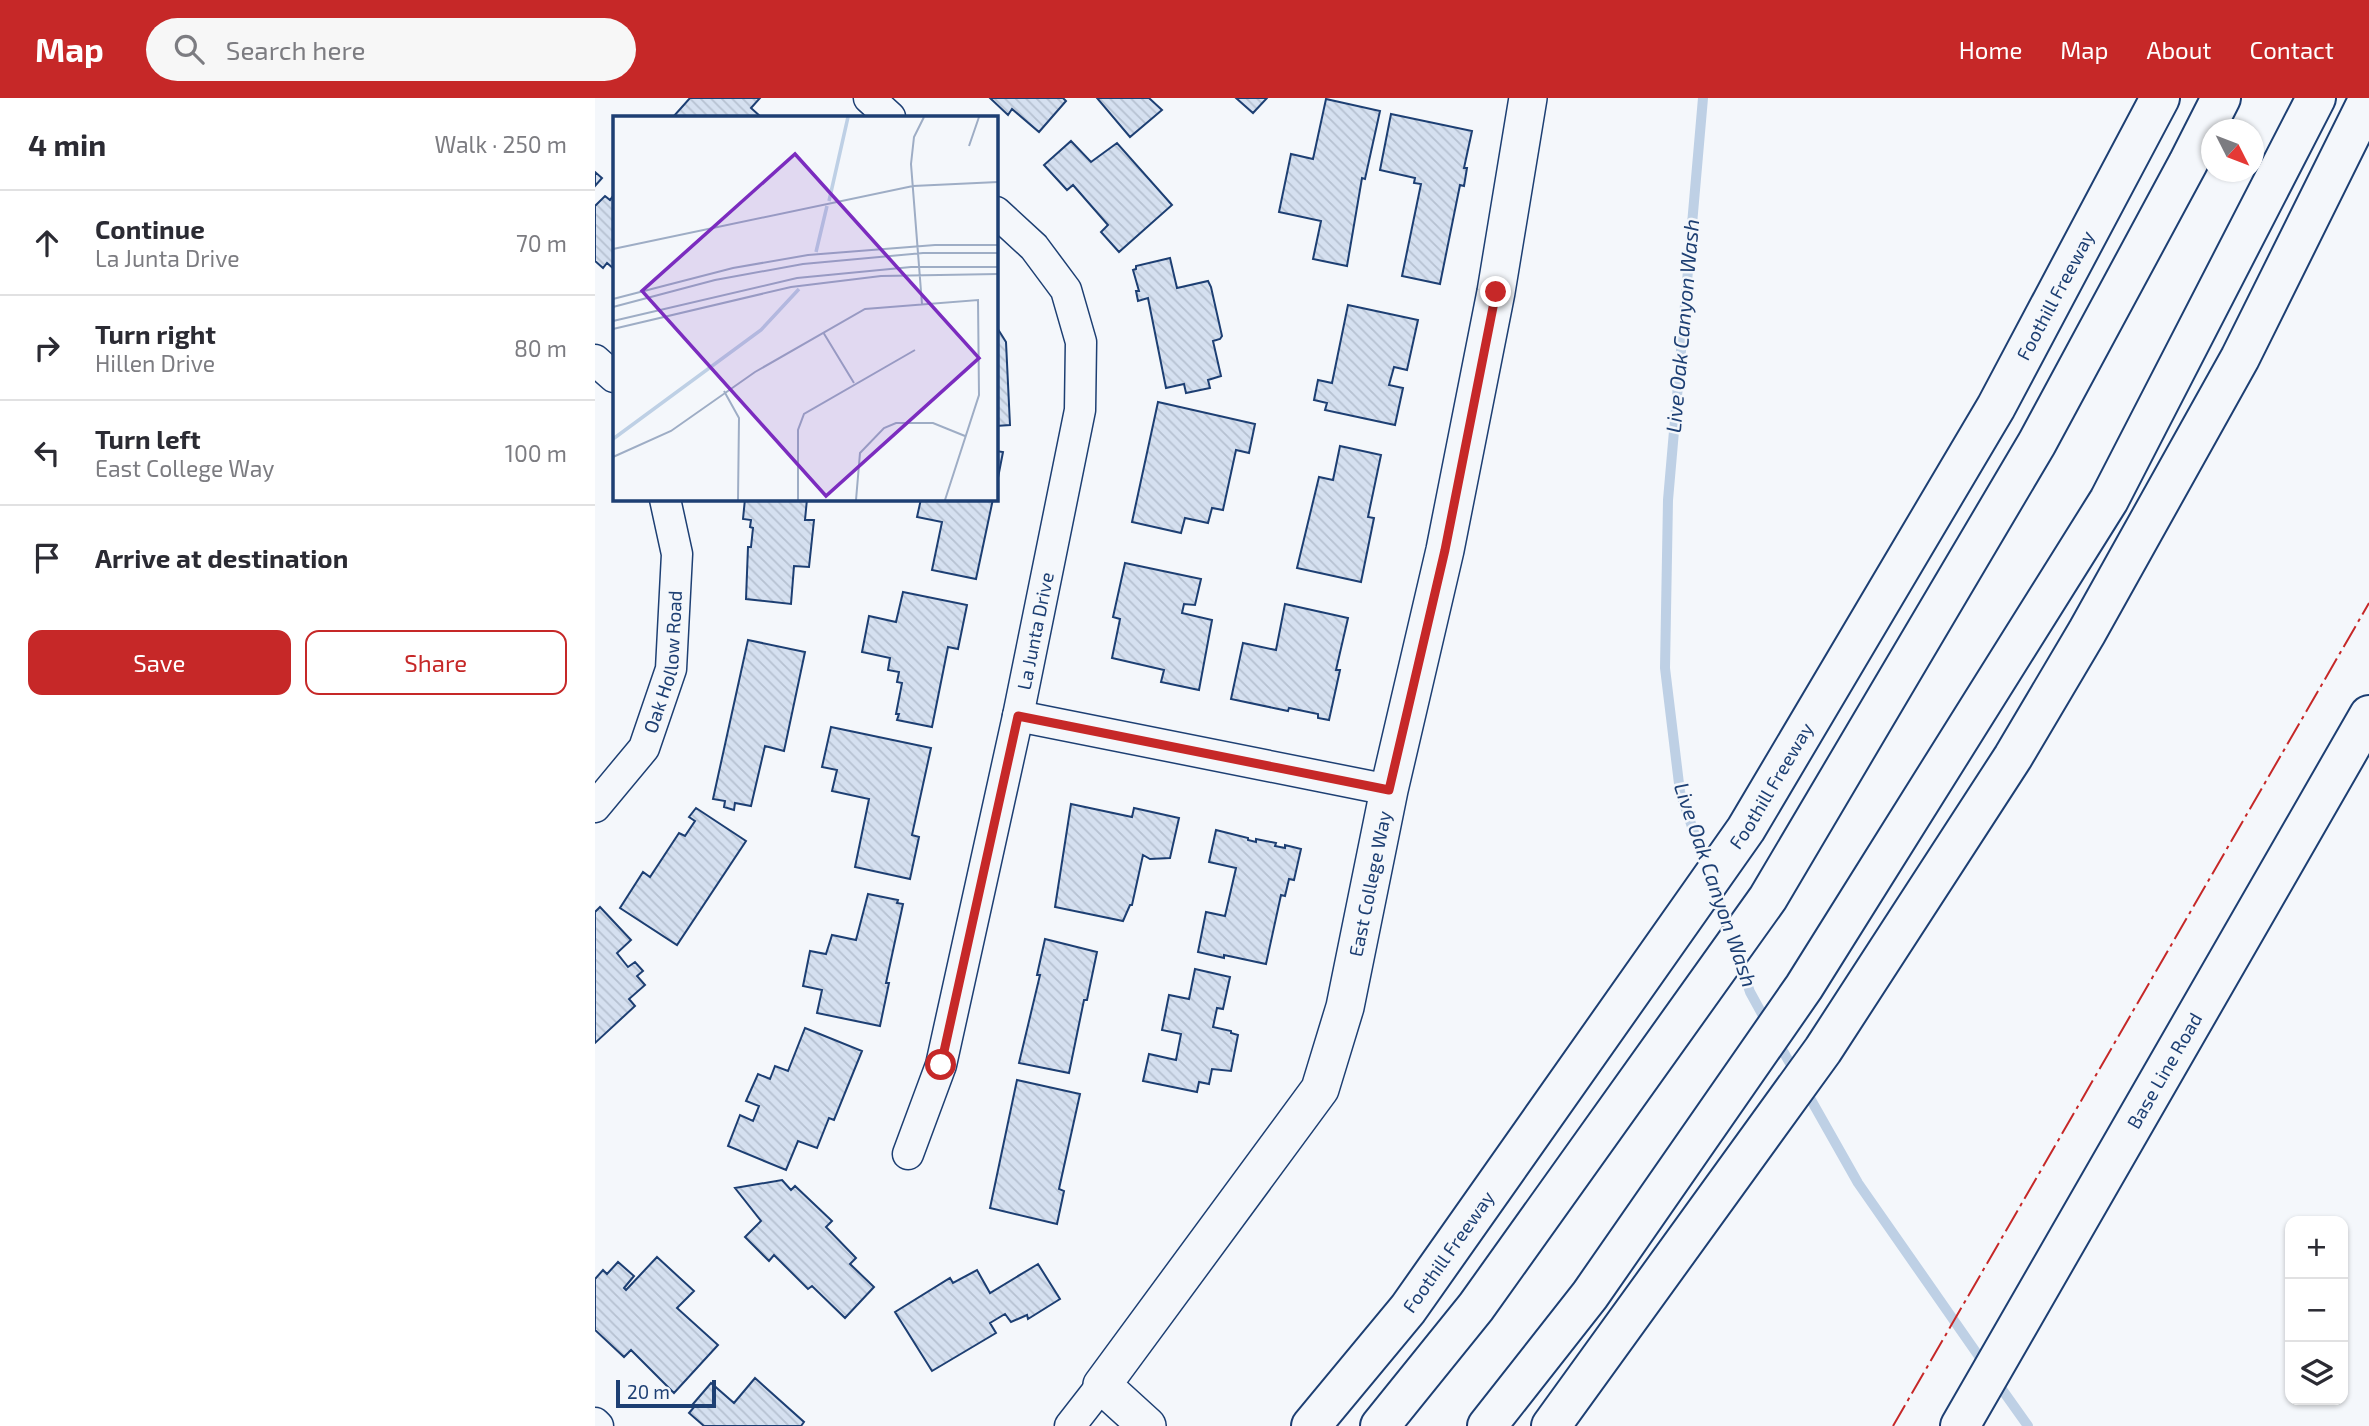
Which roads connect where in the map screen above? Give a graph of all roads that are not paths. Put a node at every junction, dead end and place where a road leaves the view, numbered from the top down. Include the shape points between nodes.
1 (869, 98) edge
2 (1528, 98) edge
3 (2159, 98) edge
4 (2221, 98) edge
5 (2316, 98) edge
6 (2369, 98) edge
7 (889, 116) edge
8 (997, 213) edge
9 (595, 360) edge
10 (613, 376) edge
11 (665, 500) edge
12 (2369, 715) edge
13 (1018, 716) junction
14 (1389, 790) junction
15 (595, 807) edge
16 (908, 1154) dead end
17 (1102, 1385) junction
18 (1070, 1426) edge
19 (1147, 1426) edge
20 (1311, 1426) edge
21 (1380, 1426) edge
22 (1487, 1426) edge
23 (1551, 1426) edge
24 (1960, 1426) edge

1 - 7 street
2 - 14 street, East College Way via 1496,292 1447,537
3 - 20 main road, Foothill Freeway via 1996,407 1746,829 1408,1309
4 - 21 main road via 2037,443 1768,898 1476,1307
5 - 22 main road via 2109,500 1804,987 1590,1295
6 - 23 main road via 2240,358 2013,757 1823,1050
8 - 13 street, La Junta Drive via 1034,247 1066,290 1081,342 1080,410
9 - 10 street
11 - 15 street, Oak Hollow Road via 677,554 671,669 644,748
12 - 24 main road, Base Line Road
13 - 14 street
13 - 16 street, La Junta Drive via 941,1065
14 - 17 street, East College Way via 1345,1007 1320,1089
17 - 18 street, East College Way
17 - 19 street

